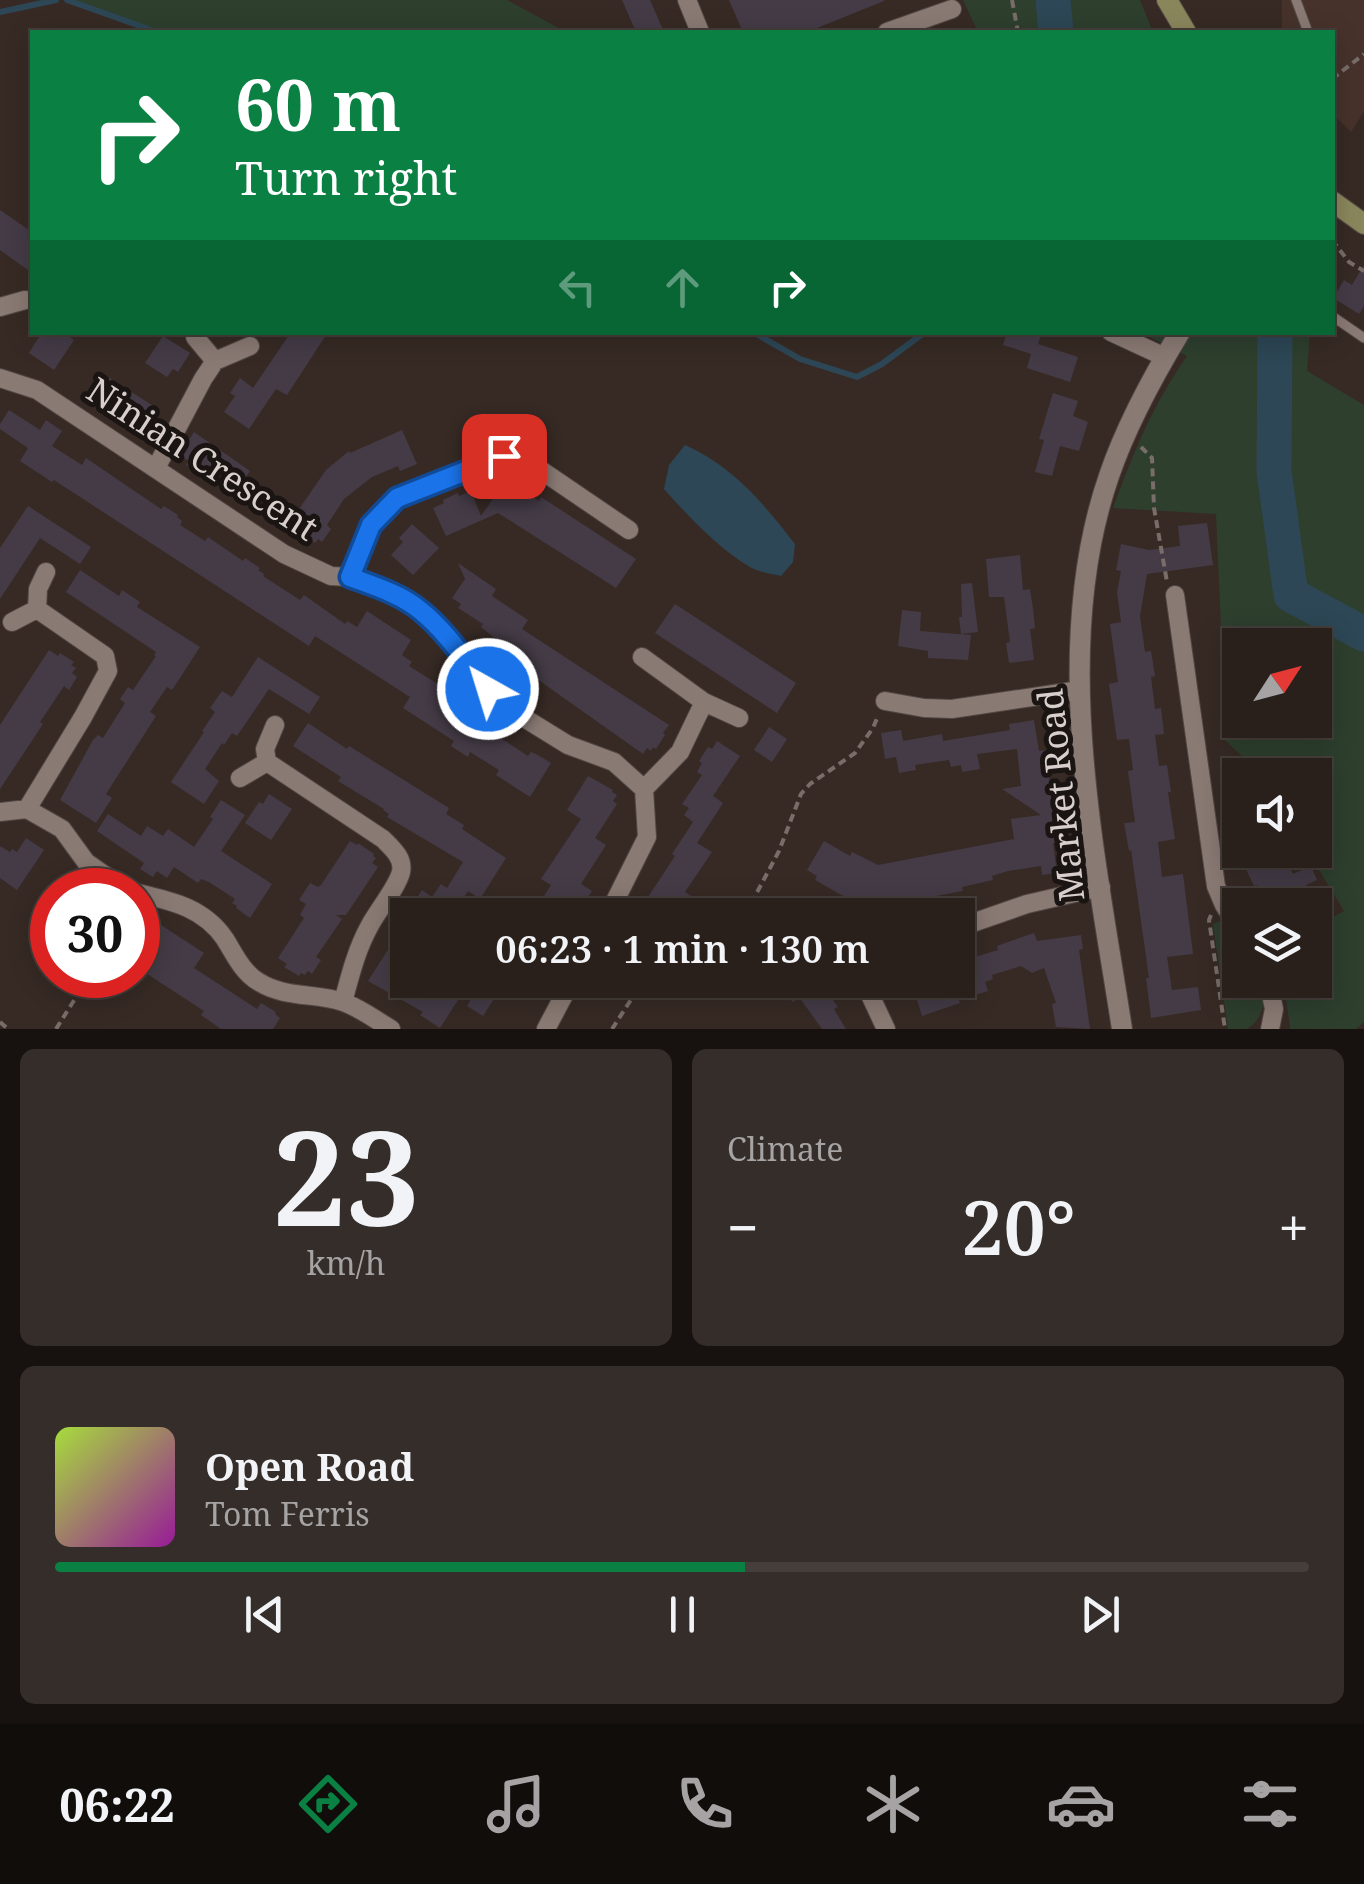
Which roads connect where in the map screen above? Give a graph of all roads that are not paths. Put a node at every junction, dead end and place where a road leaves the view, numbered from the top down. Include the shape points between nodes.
1 (687, 0) edge
2 (1168, 0) edge
3 (1296, 0) edge
4 (952, 9) dead end
5 (699, 30) edge
6 (894, 30) edge
7 (1185, 30) edge
8 (1307, 30) edge
9 (1335, 203) edge
10 (1364, 224) edge
11 (25, 300) dead end
12 (0, 307) edge
13 (1335, 318) edge
14 (1117, 335) edge
15 (1178, 335) edge
16 (195, 338) dead end
17 (1364, 338) edge
18 (250, 346) dead end
19 (1165, 357) junction
20 (215, 361) junction
21 (0, 378) edge
22 (156, 468) junction
23 (629, 530) dead end
24 (46, 572) dead end
25 (350, 577) junction
26 (1175, 595) road end
27 (37, 608) junction
28 (12, 622) dead end
29 (642, 657) dead end
30 (1080, 690) junction
31 (704, 702) junction
32 (883, 706) road end
33 (738, 718) dead end
34 (275, 725) dead end
35 (267, 762) junction
36 (240, 778) dead end
37 (644, 789) junction
38 (27, 809) junction
39 (0, 812) edge
40 (95, 868) edge
41 (1101, 888) junction
42 (160, 898) edge
43 (617, 898) edge
44 (1222, 899) edge
45 (975, 922) edge
46 (562, 998) edge
47 (871, 998) edge
48 (1272, 998) edge
49 (343, 1002) junction
50 (391, 1029) edge
51 (546, 1029) edge
52 (886, 1029) edge
53 (1122, 1029) edge
54 (1270, 1029) edge

1 - 5 street
2 - 7 main road
3 - 8 lane
4 - 6 street
9 - 10 main road
11 - 12 street
13 - 17 lane
14 - 19 street
15 - 19 street, Market Road
16 - 20 street
18 - 20 street
19 - 30 street, Market Road via 1126,433 1095,526
20 - 22 street
21 - 22 street, Ninian Crescent via 37,390
22 - 25 street, Ninian Crescent via 284,554 331,576
23 - 25 street via 529,462 504,456 397,498 371,525
24 - 27 street
25 - 37 street, Ninian Crescent via 419,608 488,689 521,716 568,745 614,762
26 - 44 street
27 - 28 street
27 - 38 street via 104,656 108,671
29 - 31 street
30 - 32 street via 952,709
30 - 41 street, Market Road
31 - 33 street
31 - 37 street via 680,752
34 - 35 street
35 - 36 street
35 - 49 street via 384,839 401,861 401,874 357,950
37 - 43 street via 648,837
38 - 39 street
38 - 40 street via 62,830
41 - 45 street
41 - 53 street, Market Road
42 - 49 street via 207,918 258,982
46 - 51 street
47 - 52 street
48 - 54 street
49 - 50 street

